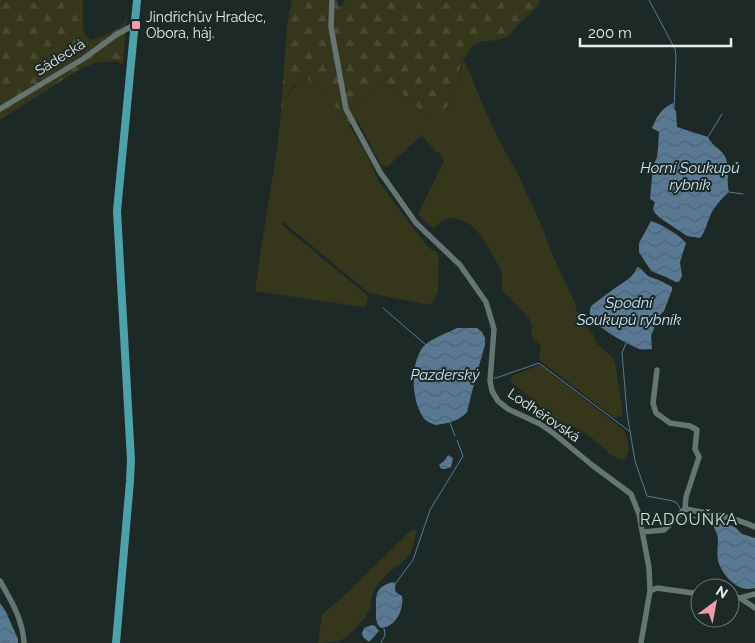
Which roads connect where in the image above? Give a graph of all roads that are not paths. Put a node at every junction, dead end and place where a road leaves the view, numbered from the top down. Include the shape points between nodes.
1 (136, 0) edge
2 (332, 0) edge
3 (134, 25) junction
4 (0, 110) edge
5 (657, 370) dead end
6 (685, 510) junction
7 (755, 527) edge
8 (642, 532) junction
9 (0, 581) edge
10 (650, 591) junction
11 (690, 593) edge
12 (755, 594) edge
13 (740, 598) joint
14 (755, 608) edge
15 (24, 643) edge
16 (116, 643) edge
17 (641, 643) edge

1 - 3 main road
2 - 8 street, Lodhéřovská via 331,27 346,108 380,172 416,222 460,265 486,302 494,329 492,391 508,409 552,432 631,494
3 - 4 street, Sádecká
3 - 16 main road via 117,211 131,460
5 - 6 street via 652,403 656,413 670,423 697,430 695,449 699,456
6 - 7 street
6 - 8 street via 664,530
8 - 10 street, Lodhéřovská
9 - 15 street via 15,607
10 - 11 street via 657,588
10 - 17 street, Lodhéřovská
12 - 13 street
13 - 14 street

